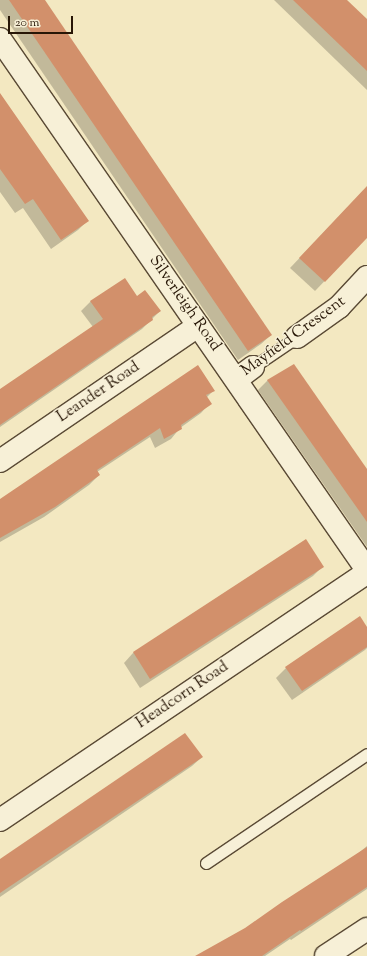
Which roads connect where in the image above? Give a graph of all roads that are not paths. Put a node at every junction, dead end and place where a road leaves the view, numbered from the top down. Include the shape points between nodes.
1 (0, 39) edge
2 (367, 277) edge
3 (198, 326) junction
4 (297, 336) joint
5 (245, 373) junction
6 (0, 461) edge
7 (367, 571) edge
8 (367, 754) edge
9 (0, 820) edge
10 (206, 863) dead end
11 (367, 929) edge
12 (326, 956) edge

1 - 3 street, Silverleigh Road
2 - 4 street, Mayfield Crescent via 339,307
3 - 5 street, Silverleigh Road
3 - 6 street, Leander Road
4 - 5 lane, Mayfield Crescent
5 - 7 street, Silverleigh Road
7 - 9 street, Headcorn Road
8 - 10 lane
11 - 12 street

